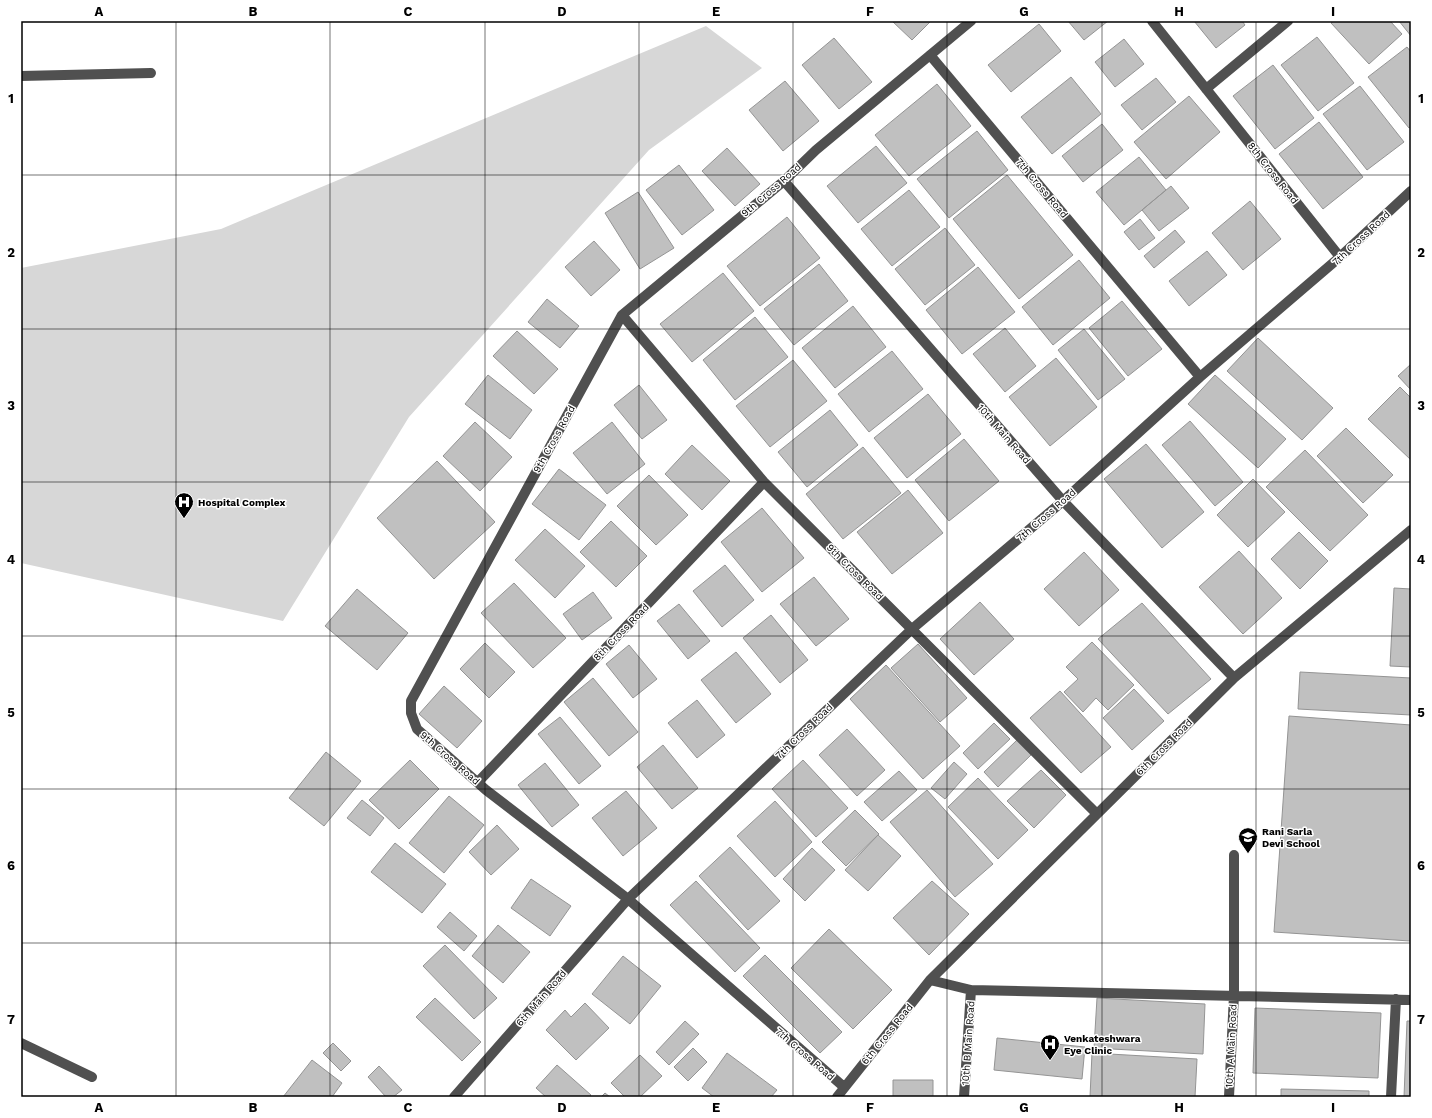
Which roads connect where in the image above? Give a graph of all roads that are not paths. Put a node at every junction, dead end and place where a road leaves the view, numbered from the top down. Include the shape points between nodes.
1 (971, 21) edge
2 (1152, 21) edge
3 (1288, 21) edge
4 (930, 55) junction
5 (151, 73) dead end
6 (21, 76) edge
7 (1206, 89) junction
8 (784, 181) junction
9 (1411, 191) edge
10 (1340, 257) junction
11 (622, 315) junction
12 (1200, 377) junction
13 (764, 482) junction
14 (1063, 501) junction
15 (1411, 530) edge
16 (912, 629) junction
17 (1234, 678) junction
18 (478, 782) junction
19 (1097, 814) junction
20 (1234, 855) dead end
21 (628, 899) junction
22 (930, 980) junction
23 (972, 990) junction
24 (1234, 995) junction
25 (1396, 999) junction
26 (1411, 1000) edge
27 (21, 1043) edge
28 (92, 1077) dead end
29 (844, 1088) junction
30 (454, 1097) edge
31 (837, 1097) edge
32 (964, 1097) edge
33 (1229, 1097) edge
34 (1391, 1097) edge

1 - 4 street, 9th Cross Road
2 - 7 street, 8th Cross Road
3 - 7 street
4 - 8 street, 9th Cross Road via 816,150
4 - 12 street, 7th Cross Road
5 - 6 street
7 - 10 street, 8th Cross Road
8 - 11 street, 9th Cross Road
8 - 14 street, 10th Main Road
9 - 10 street, 7th Cross Road
10 - 12 street, 7th Cross Road
11 - 13 street, 9th Cross Road
11 - 18 street, 9th Cross Road via 410,701 417,729
12 - 14 street, 7th Cross Road
13 - 16 street, 9th Cross Road
13 - 18 street, 8th Cross Road
14 - 16 street, 7th Cross Road
14 - 17 street, 10th Main Road
15 - 17 street, 6th Cross Road
16 - 19 street, 9th Cross Road
16 - 21 street, 7th Cross Road
17 - 19 street, 6th Cross Road
18 - 21 street, 9th Cross Road
19 - 22 street, 6th Cross Road
20 - 24 street, 10th A Main Road
21 - 29 street, 7th Cross Road
21 - 30 street, 6th Main Road
22 - 23 street
22 - 29 street, 6th Cross Road
23 - 24 street
23 - 32 street, 10th B Main Road
24 - 25 street
24 - 33 street, 10th A Main Road
25 - 26 street
25 - 34 street
27 - 28 street
29 - 31 street, 6th Cross Road

